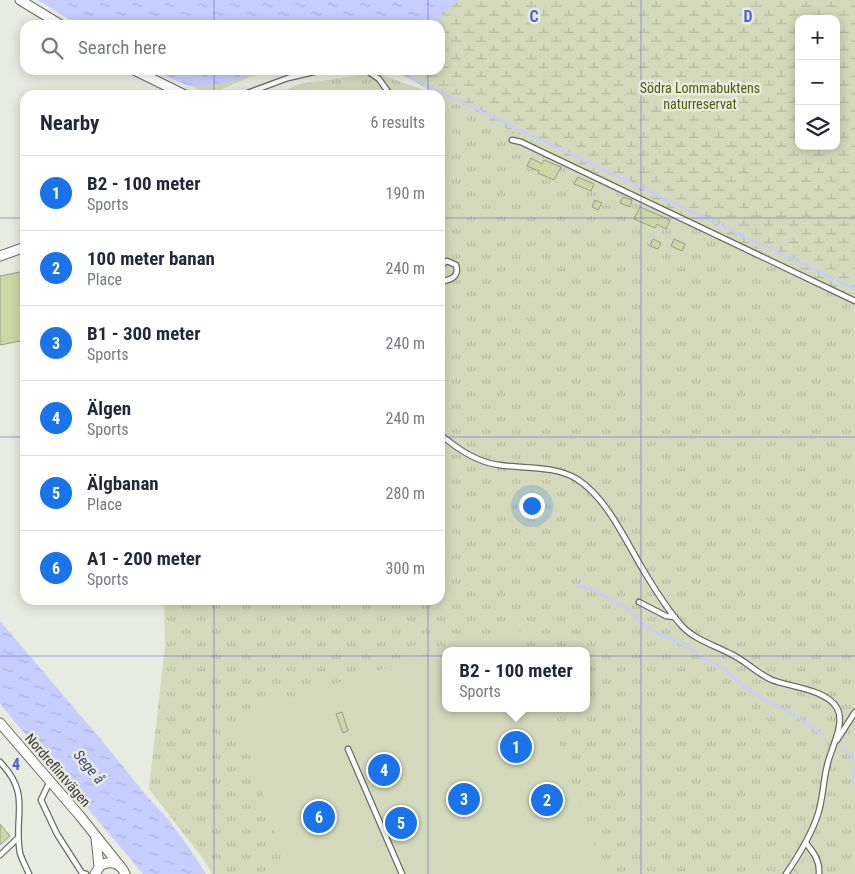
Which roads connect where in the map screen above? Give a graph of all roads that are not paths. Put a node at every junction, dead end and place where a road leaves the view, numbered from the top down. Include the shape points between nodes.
1 (20, 0) edge
2 (53, 20) edge
3 (144, 75) edge
4 (301, 75) edge
5 (373, 75) edge
6 (175, 90) edge
7 (256, 90) edge
8 (387, 90) edge
9 (512, 140) dead end
10 (20, 249) edge
11 (0, 256) edge
12 (445, 262) edge
13 (445, 281) edge
14 (855, 301) edge
15 (445, 438) edge
16 (639, 602) dead end
17 (676, 617) junction
18 (855, 712) edge
19 (0, 723) edge
20 (834, 745) junction
21 (348, 749) dead end
22 (0, 762) edge
23 (50, 781) junction
24 (95, 835) junction
25 (18, 838) junction
26 (806, 844) junction
27 (0, 855) edge
28 (97, 870) edge
29 (123, 870) edge
30 (29, 874) edge
31 (86, 874) edge
32 (402, 874) edge
33 (786, 874) edge
34 (819, 874) edge

1 - 2 street
3 - 6 street
4 - 7 lane
5 - 8 lane
9 - 14 lane
10 - 11 street
12 - 13 lane via 456,265 458,269 452,279
15 - 17 lane via 462,452 480,460 566,474 577,480 602,504
16 - 17 lane via 666,616
17 - 20 lane via 700,640 731,654 758,674 830,700 839,717
18 - 20 lane
19 - 23 street, Nordreflintvägen
20 - 26 lane via 818,814
21 - 32 lane
22 - 25 lane via 15,782 20,804
23 - 24 street, Nordreflintvägen
23 - 31 lane via 41,800 57,834 82,873
24 - 28 street
24 - 29 street, Nordreflintvägen
25 - 27 lane
25 - 30 lane via 20,854
26 - 33 lane
26 - 34 lane via 816,855
28 - 29 street via 111,862

